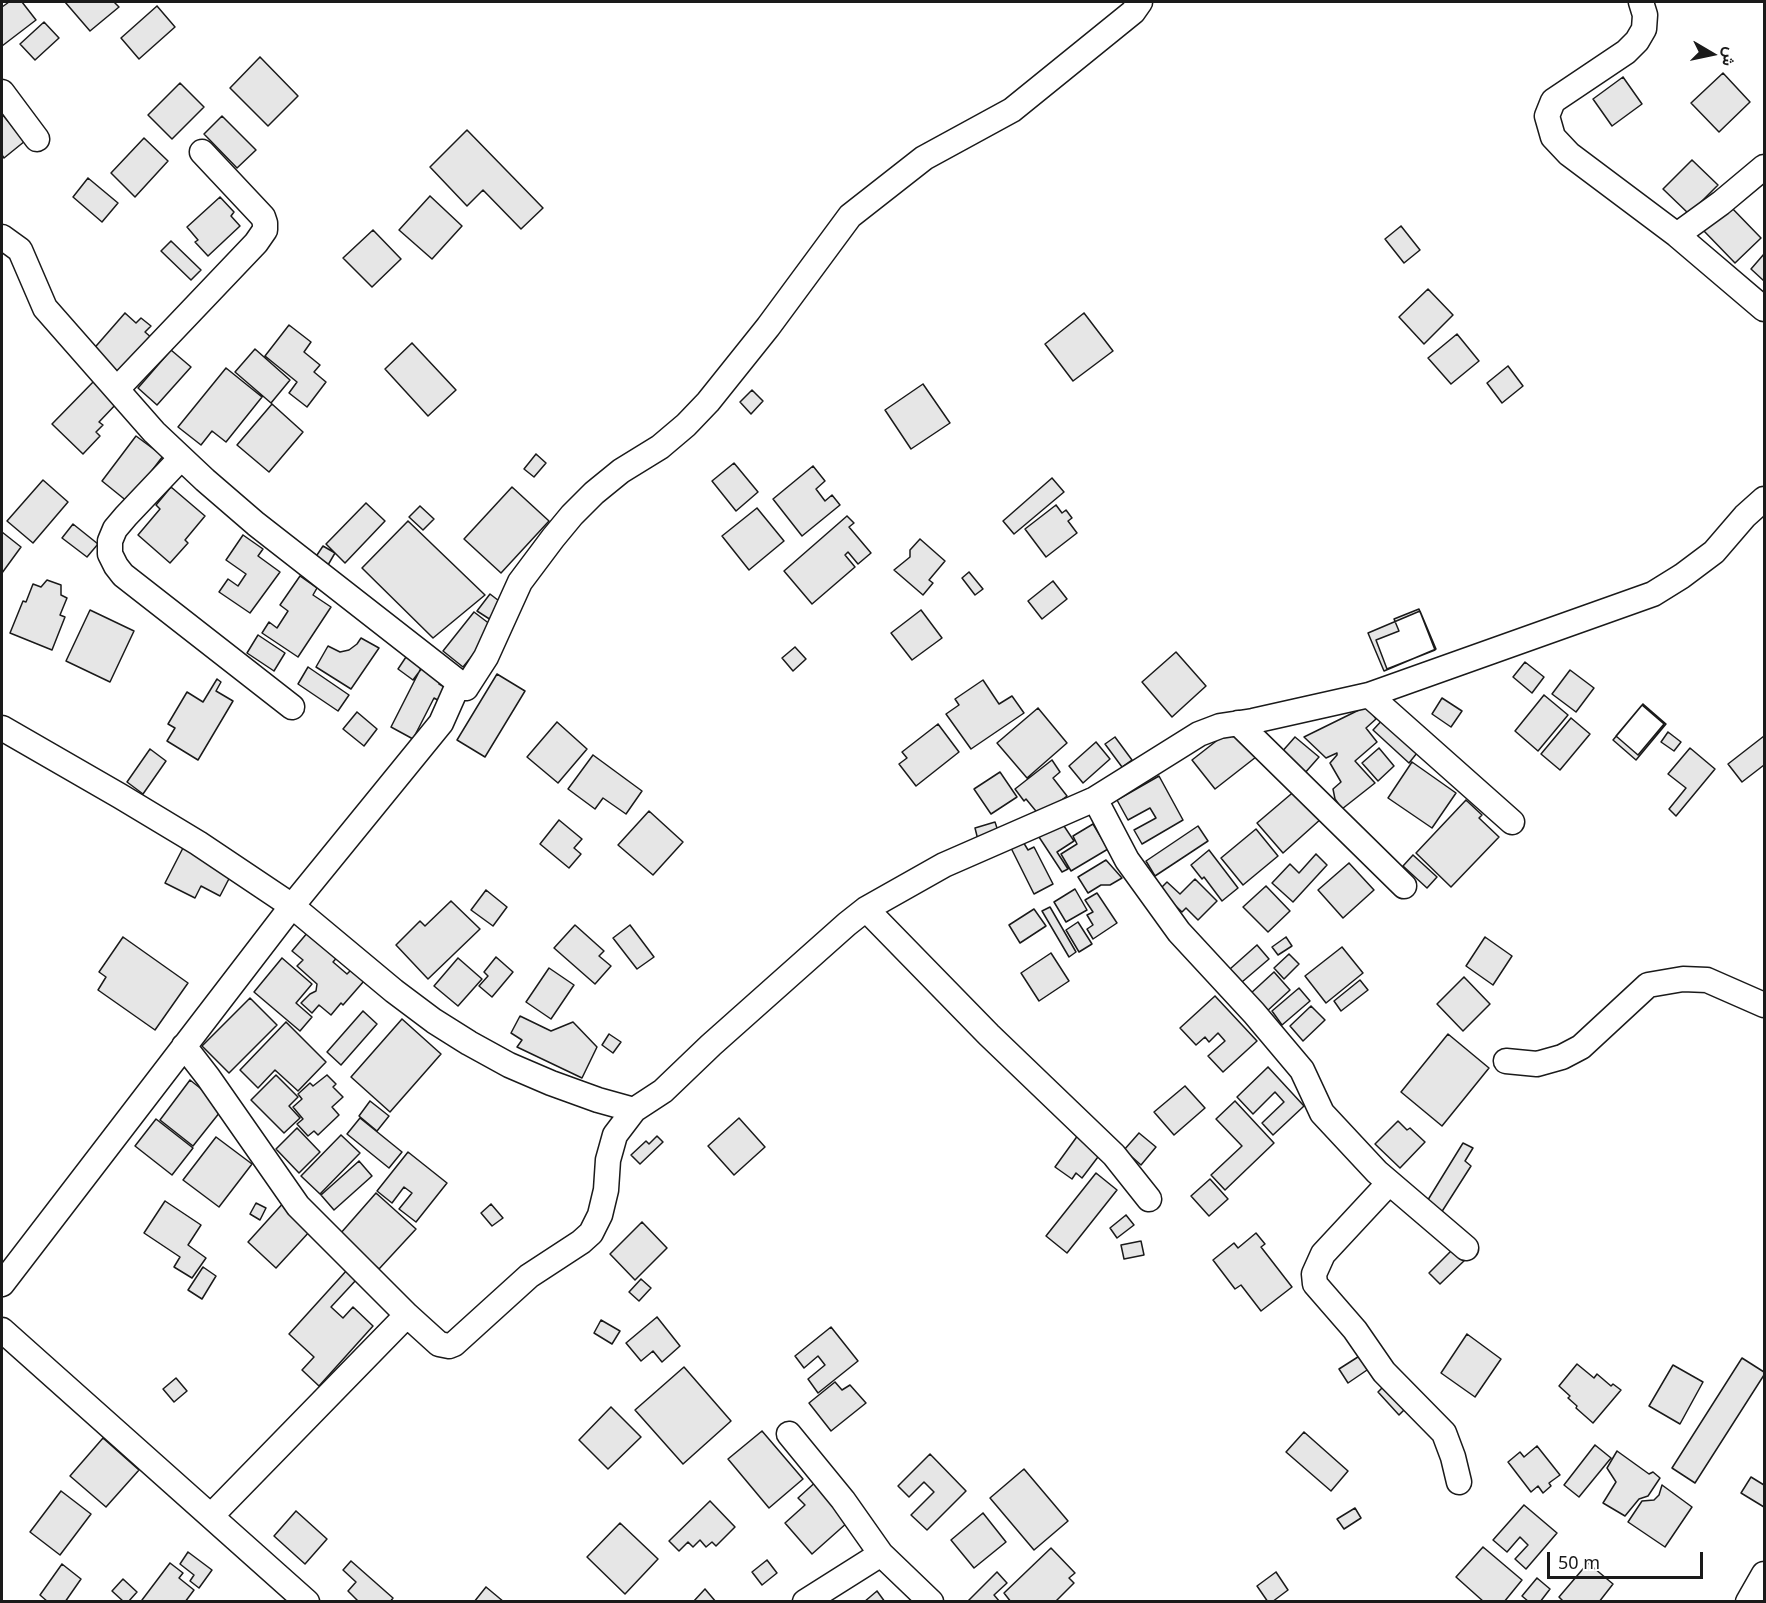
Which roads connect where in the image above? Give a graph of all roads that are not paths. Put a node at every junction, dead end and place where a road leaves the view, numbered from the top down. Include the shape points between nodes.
1 (1140, 2) edge
2 (1641, 2) edge
3 (2, 92) edge
4 (37, 139) dead end
5 (202, 152) dead end
6 (1764, 167) edge
7 (1677, 235) junction
8 (2, 237) edge
9 (1764, 309) edge
10 (117, 389) junction
11 (181, 458) junction
12 (1764, 499) edge
13 (466, 688) junction
14 (1369, 695) junction
15 (291, 707) dead end
16 (1238, 723) junction
17 (2, 728) edge
18 (1095, 799) junction
19 (1512, 822) dead end
20 (1404, 886) dead end
21 (292, 906) junction
22 (866, 909) junction
23 (1764, 1005) edge
24 (184, 1046) junction
25 (1506, 1061) dead end
26 (634, 1110) junction
27 (1389, 1183) junction
28 (1149, 1199) dead end
29 (1466, 1248) dead end
30 (2, 1284) edge
31 (408, 1315) junction
32 (2, 1330) edge
33 (789, 1434) dead end
34 (1460, 1482) dead end
35 (212, 1516) junction
36 (881, 1554) junction
37 (1764, 1574) edge
38 (307, 1602) edge
39 (805, 1602) edge
40 (931, 1602) edge
41 (1748, 1602) edge

1 - 13 street via 1133,12 1012,110 924,158 850,216 708,402 660,447 594,493 553,538 520,582 486,657
2 - 7 street via 1644,30 1637,41 1553,101 1547,116 1553,137 1569,154
3 - 4 street
5 - 10 street via 263,217 265,230
6 - 7 street
7 - 9 street
8 - 10 street via 20,249 45,308
10 - 11 street
11 - 13 street via 256,524
11 - 15 street via 115,530 110,554 123,575
12 - 14 street via 1714,552 1653,594
13 - 21 street via 457,687 441,723
14 - 16 street
14 - 19 street
16 - 18 street via 1199,734
16 - 20 street
17 - 21 street via 188,837
18 - 22 street via 944,866
18 - 27 street via 1127,860 1179,932 1302,1070 1322,1113
21 - 24 street
21 - 26 street via 394,991 469,1043 550,1083
22 - 26 street via 663,1091
22 - 28 street via 1114,1155
23 - 25 street via 1707,980 1683,979 1648,985 1581,1047 1537,1064
24 - 30 street
24 - 31 street via 298,1206
26 - 31 street via 615,1135 600,1215 591,1233 529,1276 454,1344 439,1344
27 - 29 street
27 - 34 street via 1323,1254 1314,1274 1315,1284 1355,1330 1384,1372 1444,1433
31 - 35 street
32 - 35 street
33 - 36 street
35 - 38 street
36 - 39 street
36 - 40 street
37 - 41 street

